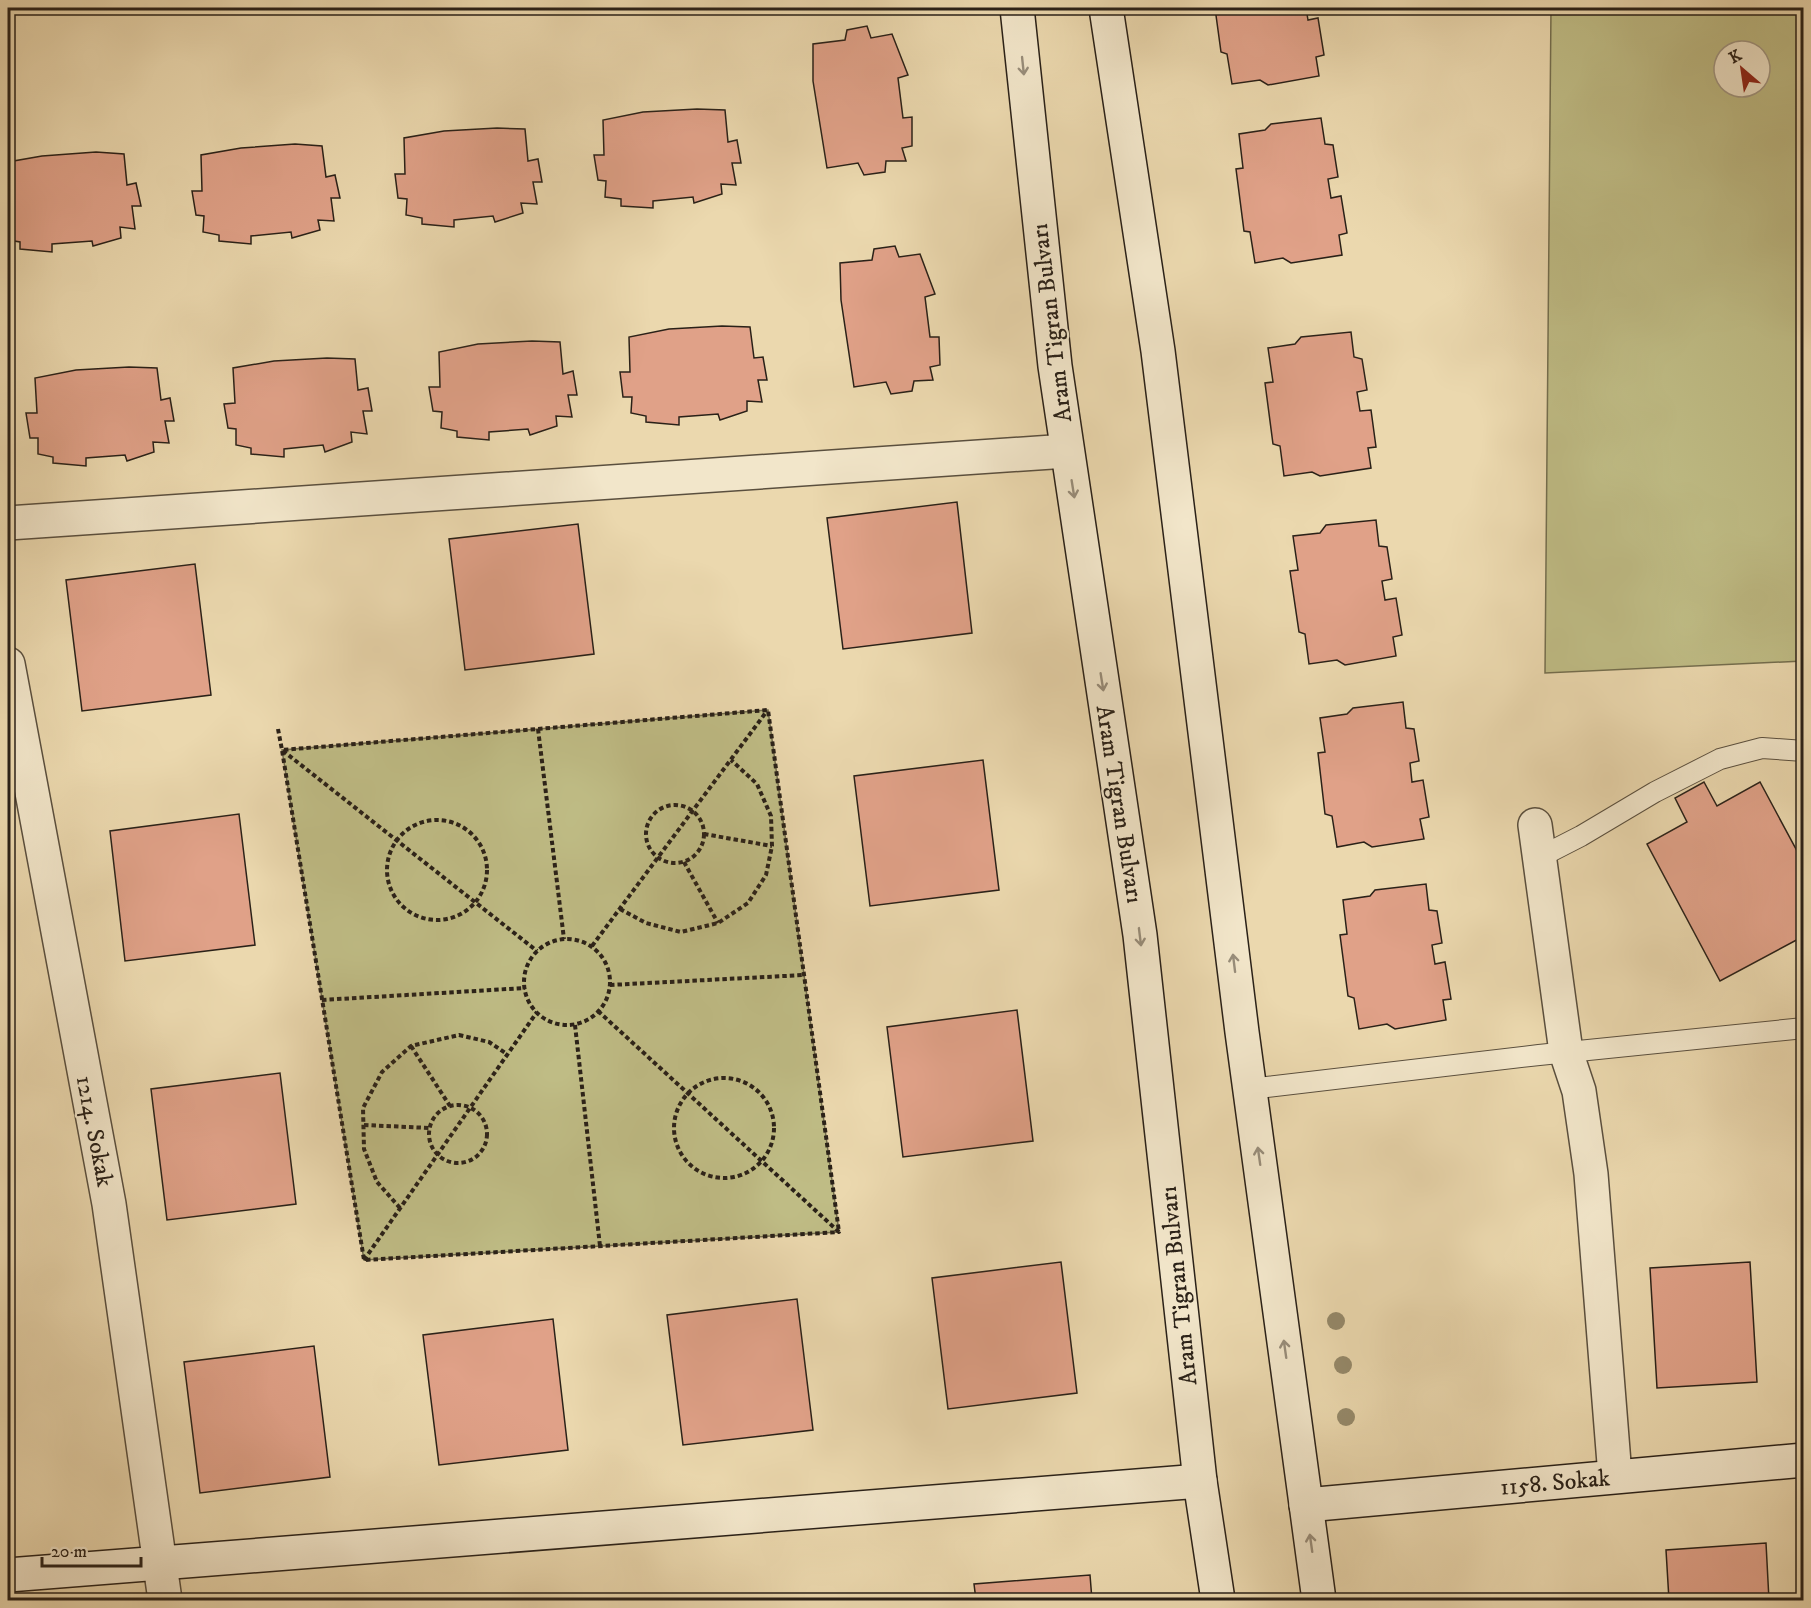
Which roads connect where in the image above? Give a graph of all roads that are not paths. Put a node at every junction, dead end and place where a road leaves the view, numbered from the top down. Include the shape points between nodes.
1 (1017, 8) edge
2 (1106, 8) edge
3 (1067, 451) junction
4 (8, 523) edge
5 (8, 664) edge
6 (1803, 751) edge
7 (1535, 825) dead end
8 (1540, 857) junction
9 (1803, 1028) edge
10 (1566, 1052) junction
11 (1250, 1089) junction
12 (1803, 1460) edge
13 (1616, 1476) junction
14 (1200, 1481) junction
15 (1306, 1504) junction
16 (159, 1562) junction
17 (8, 1575) edge
18 (165, 1600) edge
19 (1218, 1600) edge
20 (1319, 1600) edge

1 -> 3 street, Aram Tigran Bulvarı
11 -> 2 street via 1158,351
3 - 4 street
3 -> 14 street, Aram Tigran Bulvarı via 1140,935
5 - 16 street, 1214. Sokak via 109,1204
6 - 8 lane via 1762,748 1720,759
7 - 8 street
8 - 10 street
9 - 10 lane
10 - 11 lane
10 - 13 street via 1579,1091 1591,1174
15 -> 11 street
12 - 13 street, 1158. Sokak
13 - 15 street, 1158. Sokak
14 - 16 street
14 - 19 street, Aram Tigran Bulvarı
20 -> 15 street
16 - 17 street
16 - 18 street, 1214. Sokak

